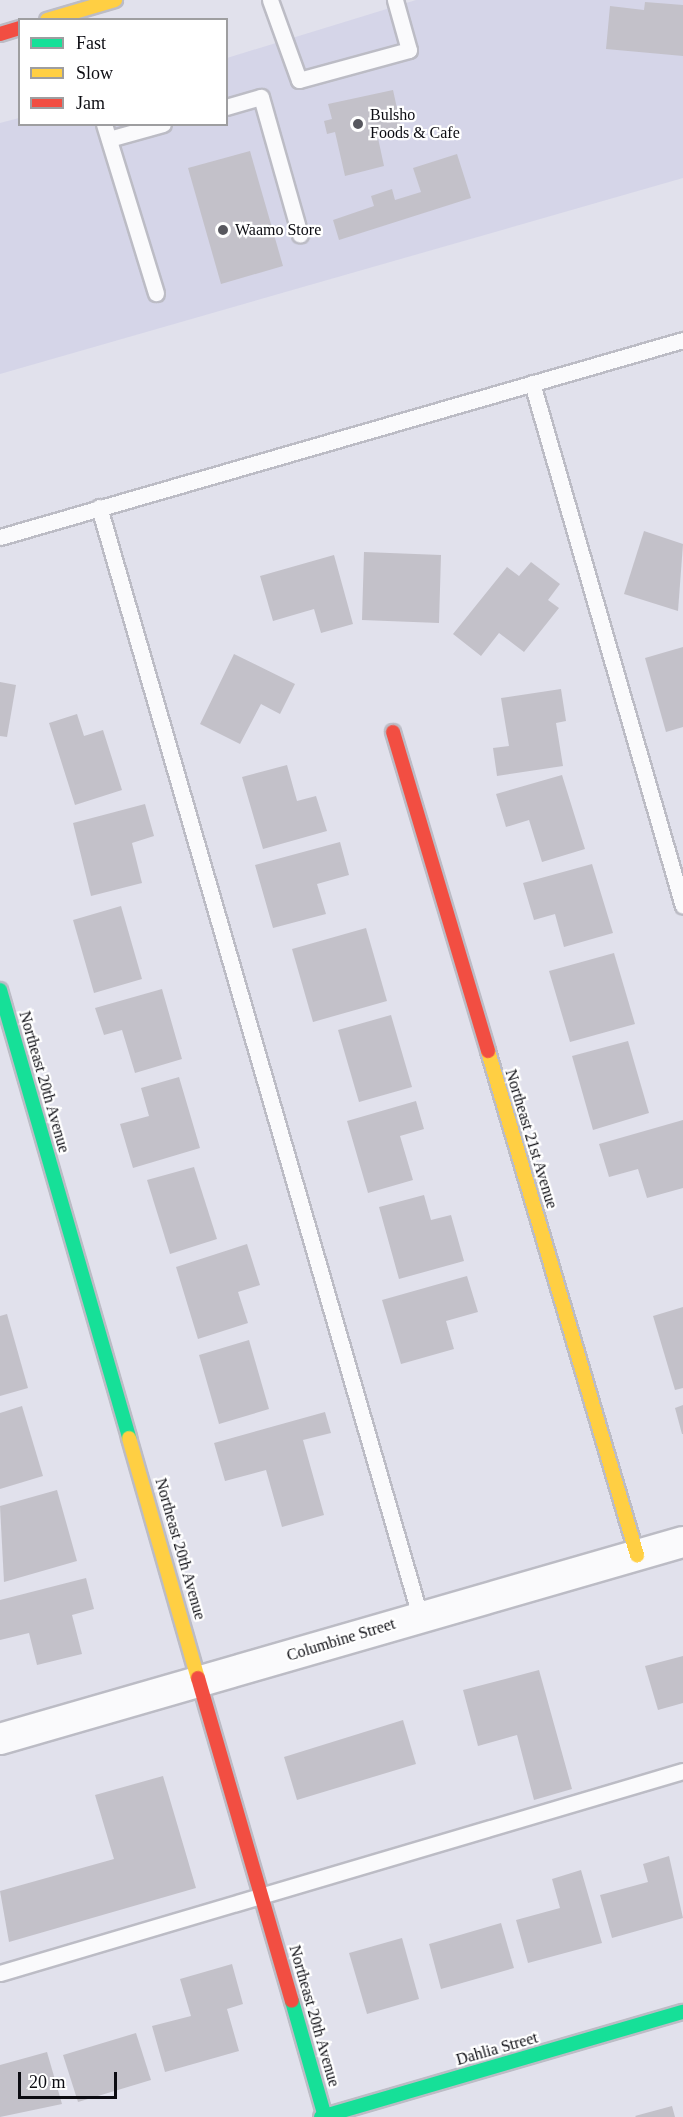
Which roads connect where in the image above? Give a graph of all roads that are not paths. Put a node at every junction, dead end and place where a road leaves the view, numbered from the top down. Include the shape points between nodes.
1 (115, 0) edge
2 (270, 0) edge
3 (395, 0) edge
4 (70, 16) edge
5 (18, 29) edge
6 (0, 34) edge
7 (228, 106) edge
8 (105, 126) edge
9 (156, 126) edge
10 (109, 139) junction
11 (300, 235) dead end
12 (156, 293) dead end
13 (683, 340) edge
14 (532, 383) junction
15 (99, 507) junction
16 (0, 537) edge
17 (393, 732) dead end
18 (683, 906) edge
19 (0, 990) edge
20 (683, 1542) edge
21 (638, 1555) junction
22 (420, 1616) junction
23 (202, 1682) junction
24 (0, 1739) edge
25 (683, 1771) edge
26 (262, 1895) junction
27 (0, 1974) edge
28 (683, 2012) edge
29 (324, 2117) edge

1 - 4 street
2 - 3 lane via 298,80 409,50
5 - 6 street
7 - 11 lane via 261,97
8 - 10 lane
9 - 10 lane
10 - 12 lane
13 - 14 lane
14 - 15 lane
14 - 18 lane
15 - 16 lane
15 - 22 lane
17 - 21 street, Northeast 21st Avenue
19 - 23 street, Northeast 20th Avenue
20 - 21 street, Columbine Street
21 - 22 street, Columbine Street
22 - 23 street, Columbine Street
23 - 24 street, Columbine Street
23 - 26 street, Northeast 20th Avenue
25 - 26 lane
26 - 27 lane
26 - 29 street, Northeast 20th Avenue
28 - 29 street, Dahlia Street

